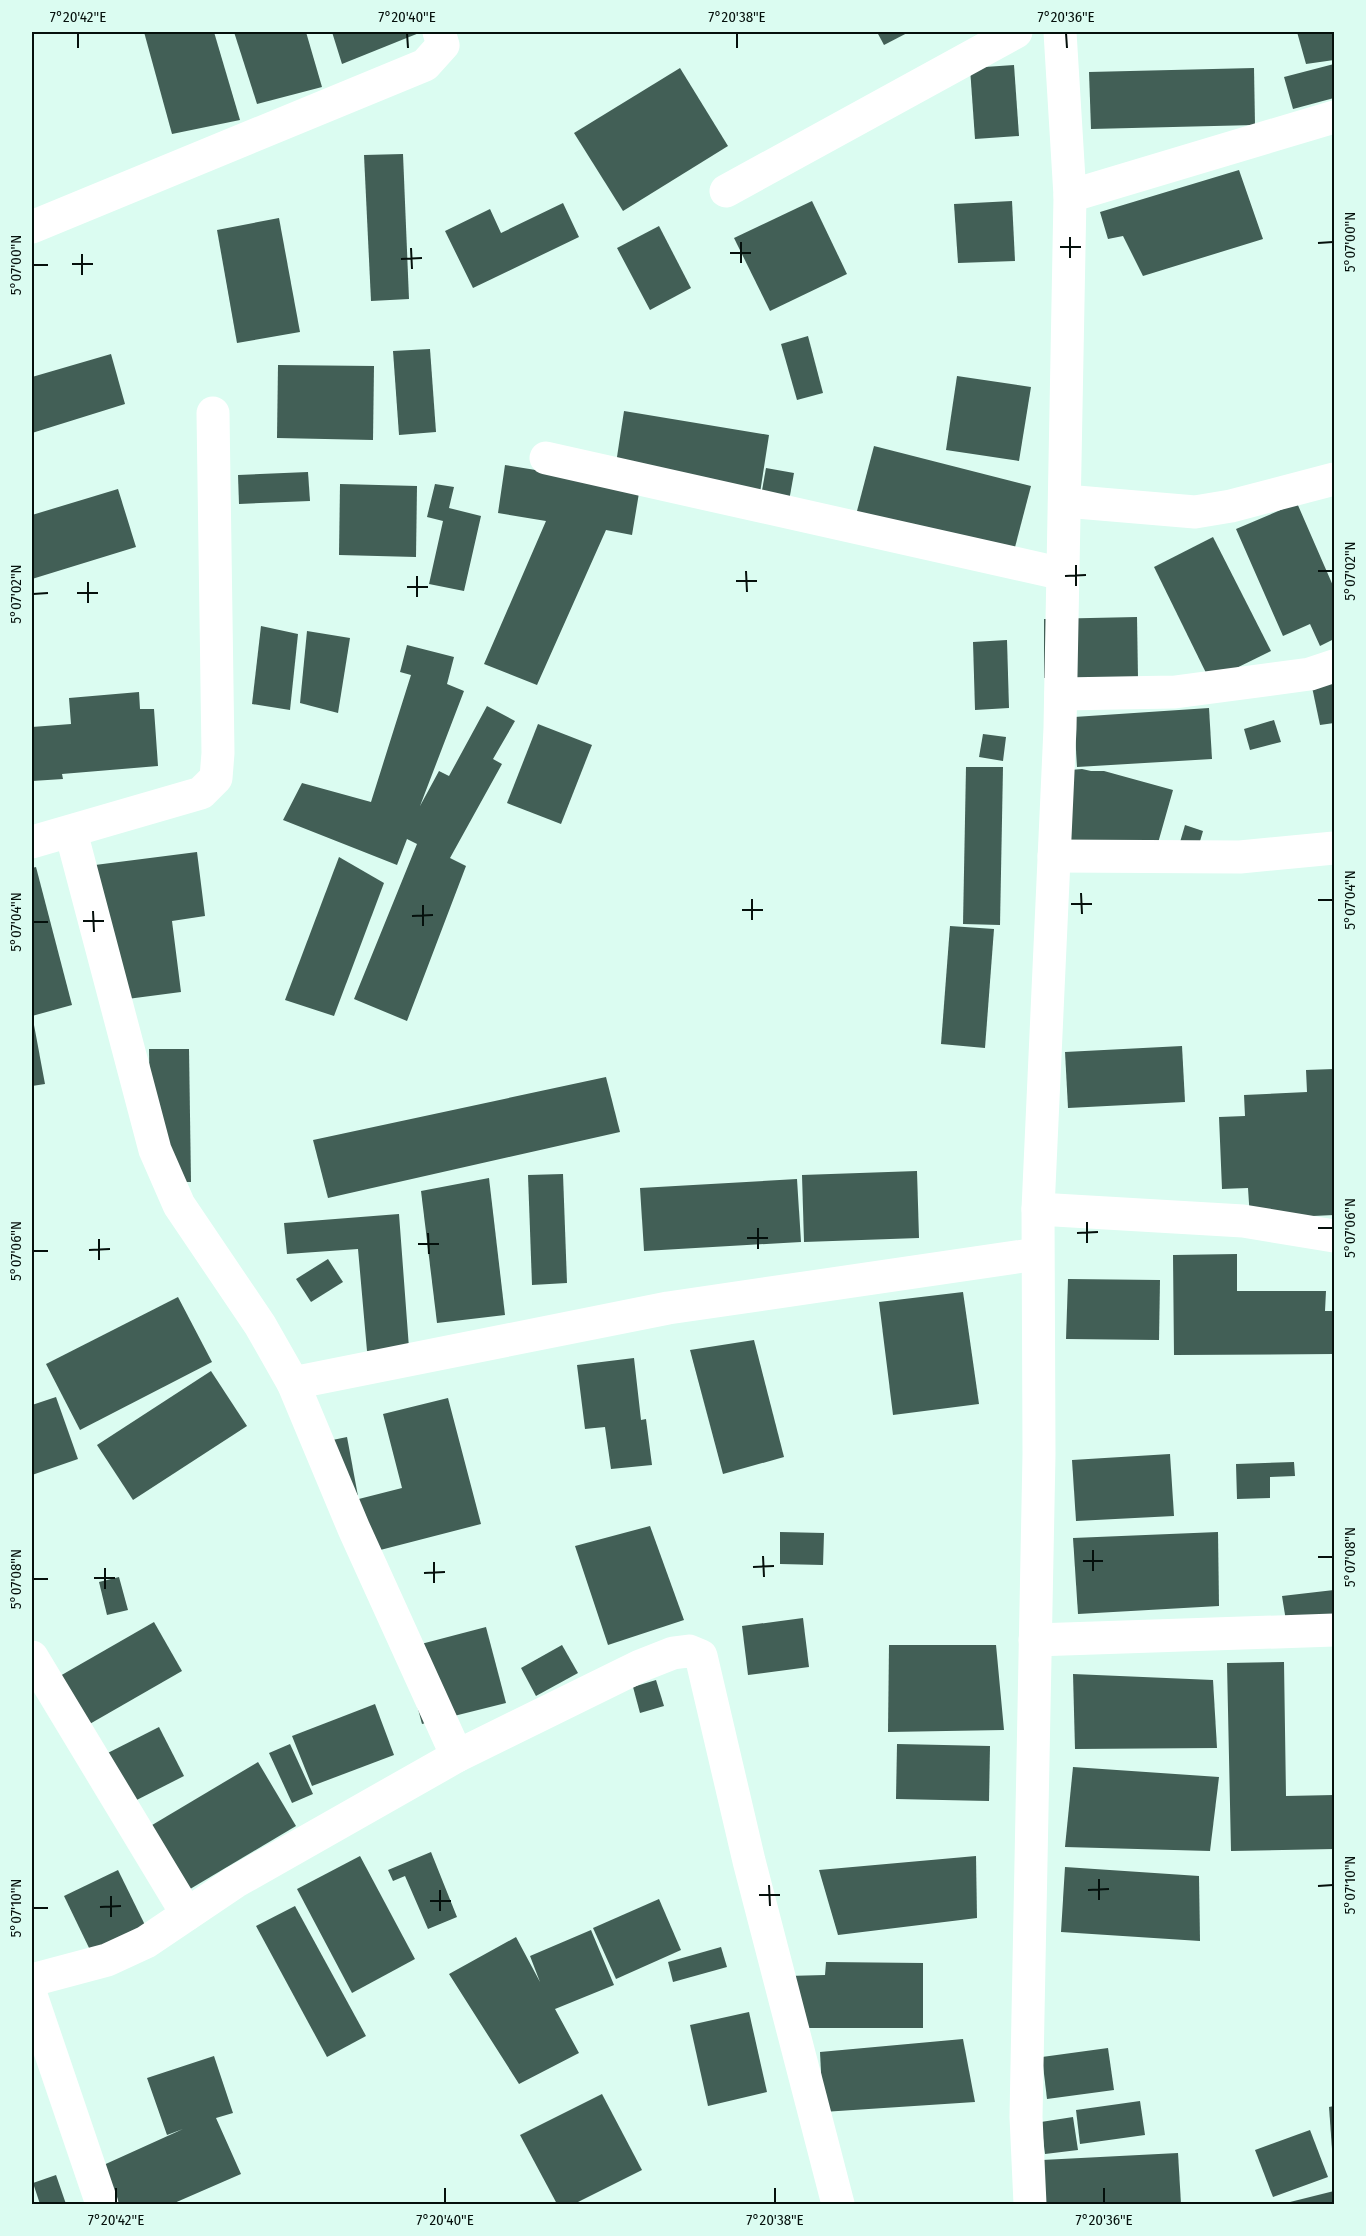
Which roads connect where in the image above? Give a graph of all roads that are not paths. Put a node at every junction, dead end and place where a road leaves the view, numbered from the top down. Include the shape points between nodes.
1 (439, 32) edge
2 (1016, 32) edge
3 (1060, 32) edge
4 (1335, 117) edge
5 (726, 191) dead end
6 (1070, 196) junction
7 (32, 227) edge
8 (213, 413) dead end
9 (546, 458) dead end
10 (1335, 479) edge
11 (1065, 501) junction
12 (1063, 574) junction
13 (1335, 666) edge
14 (1061, 694) junction
15 (71, 832) junction
16 (32, 842) edge
17 (1335, 848) edge
18 (1054, 856) junction
19 (1038, 1209) junction
20 (1335, 1236) edge
21 (1037, 1254) junction
22 (292, 1383) junction
23 (1335, 1630) edge
24 (1035, 1640) junction
25 (32, 1658) edge
26 (457, 1756) junction
27 (187, 1914) junction
28 (32, 1980) edge
29 (32, 1998) edge
30 (102, 2205) edge
31 (837, 2205) edge
32 (1030, 2205) edge

1 - 7 street via 444,45 425,65
2 - 5 street
3 - 6 street
4 - 6 street
6 - 11 street
8 - 15 street via 216,778 201,794
9 - 12 street
10 - 11 street via 1195,512
11 - 12 street
12 - 14 street
13 - 14 street via 1310,674 1175,692
14 - 18 street
15 - 16 street
15 - 22 street via 155,1150 178,1205 260,1325
17 - 18 street via 1240,857
18 - 19 street
19 - 20 street via 1243,1221
19 - 21 street
21 - 22 street via 668,1308
21 - 24 street via 1039,1454
22 - 26 street
23 - 24 street
24 - 32 street via 1026,2117
25 - 27 street
26 - 27 street via 235,1882
26 - 31 street via 640,1666 673,1653 688,1651 700,1656
27 - 28 street via 146,1942 107,1960
29 - 30 street

